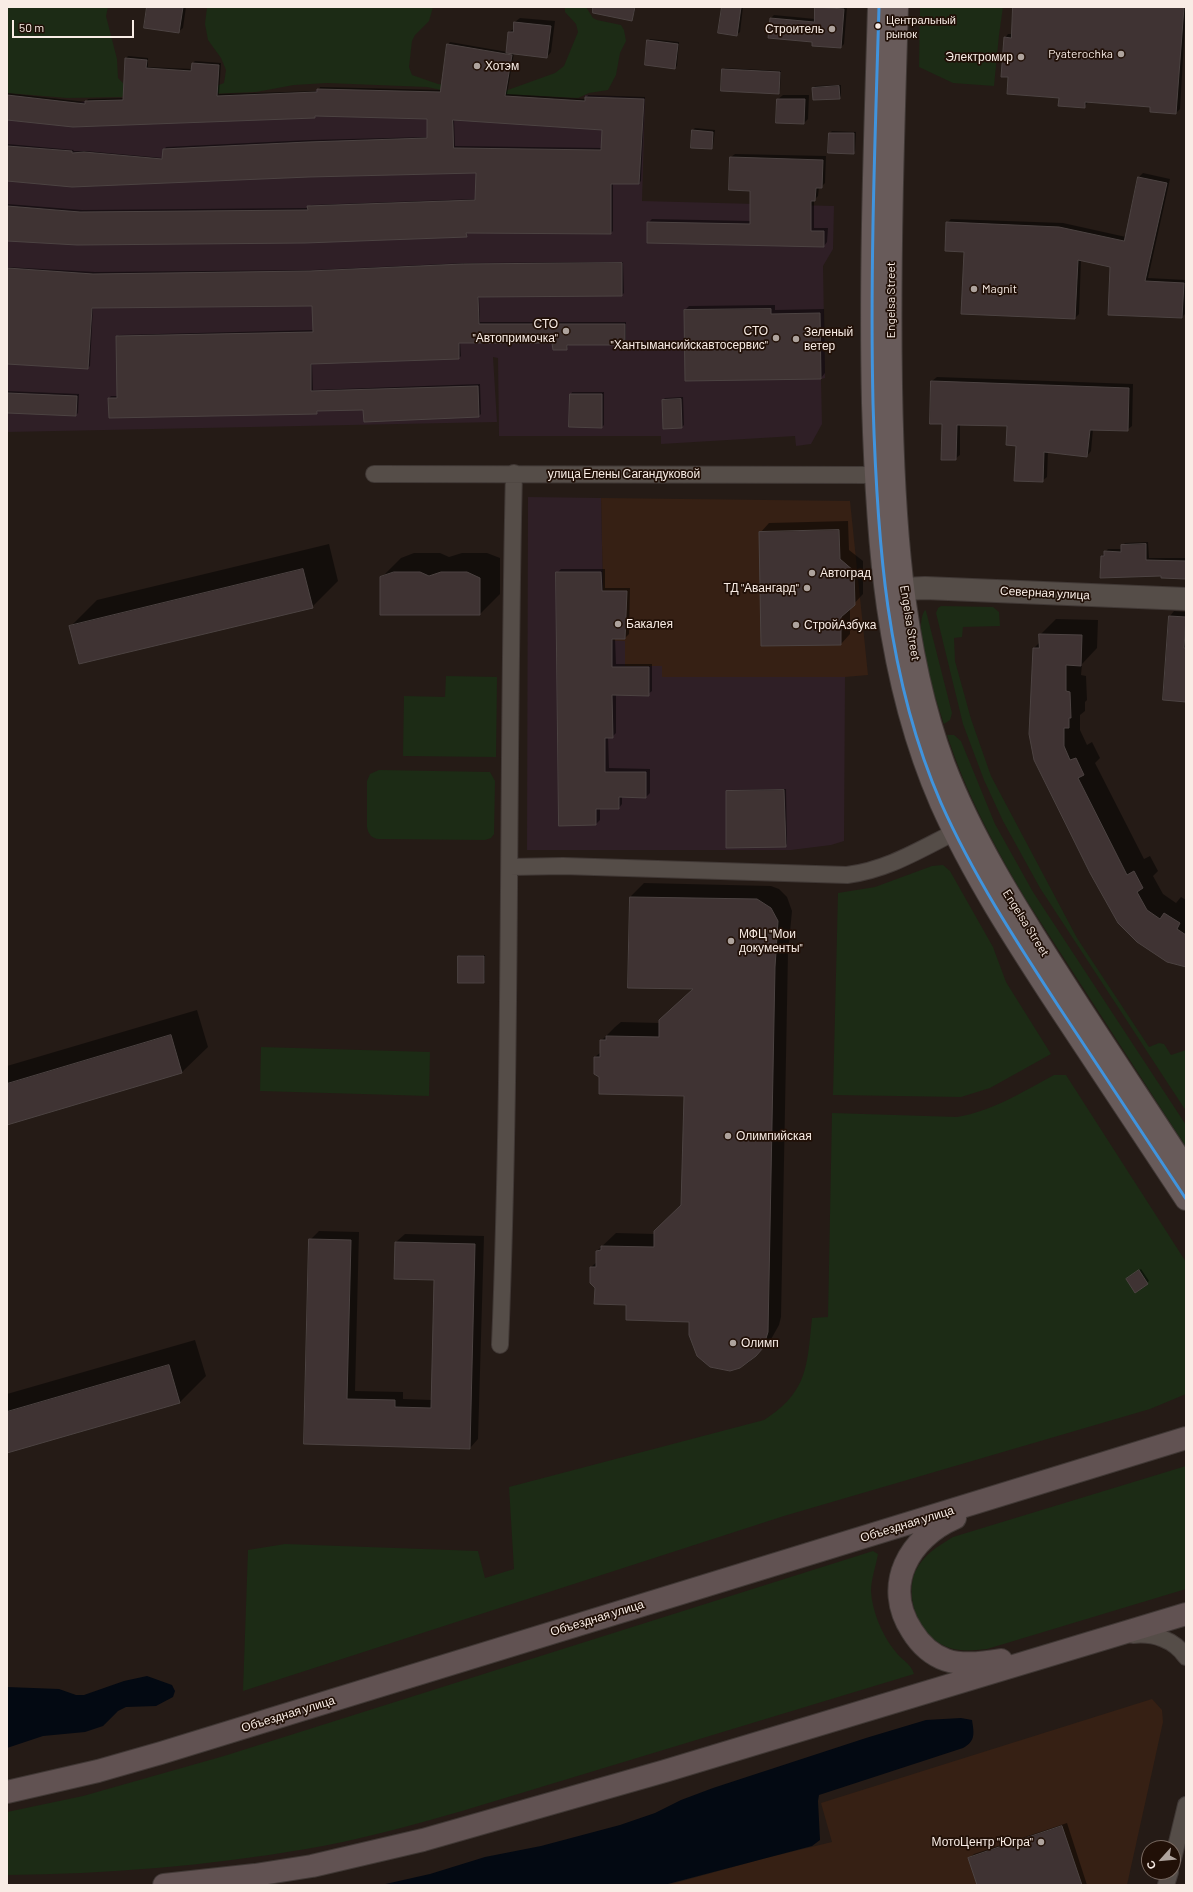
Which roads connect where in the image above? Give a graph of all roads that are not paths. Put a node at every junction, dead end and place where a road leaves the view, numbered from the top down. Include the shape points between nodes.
1 (879, 7) edge
2 (897, 7) edge
3 (881, 324) junction
4 (514, 473) junction
5 (374, 474) dead end
6 (884, 474) junction
7 (895, 590) junction
8 (1186, 599) edge
9 (962, 828) junction
10 (510, 868) junction
11 (1091, 1040) junction
12 (1186, 1169) edge
13 (1186, 1199) edge
14 (500, 1345) dead end
15 (1186, 1438) edge
16 (1036, 1484) junction
17 (1186, 1614) edge
18 (1109, 1637) junction
19 (1069, 1650) junction
20 (1186, 1657) edge
21 (7, 1792) edge
22 (1186, 1805) edge
23 (1178, 1840) edge
24 (164, 1885) edge

1 - 3 main road, Engelsa Street
2 - 3 main road, Engelsa Street
3 - 6 main road, Engelsa Street
4 - 5 street, улица Елены Сагандуковой
4 - 6 street, улица Елены Сагандуковой
4 - 10 street
6 - 7 main road, Engelsa Street
7 - 8 street, Северная улица via 932,588
7 - 9 main road, Engelsa Street via 896,654 907,704 928,771
9 - 10 street via 896,862 870,871 847,875 563,866
9 - 11 main road, Engelsa Street via 1001,916
10 - 14 street via 506,1206
11 - 12 main road, Engelsa Street
11 - 13 main road, Engelsa Street
15 - 16 highway, Объездная улица
16 - 19 highway via 951,1520 920,1541 902,1571 899,1590 901,1609 918,1641 931,1652 947,1660 967,1663 989,1662
16 - 21 highway, Объездная улица via 161,1753
17 - 18 highway
18 - 19 highway
18 - 20 street via 1156,1635 1172,1643
19 - 24 highway via 665,1771 423,1840 312,1866
22 - 23 street

